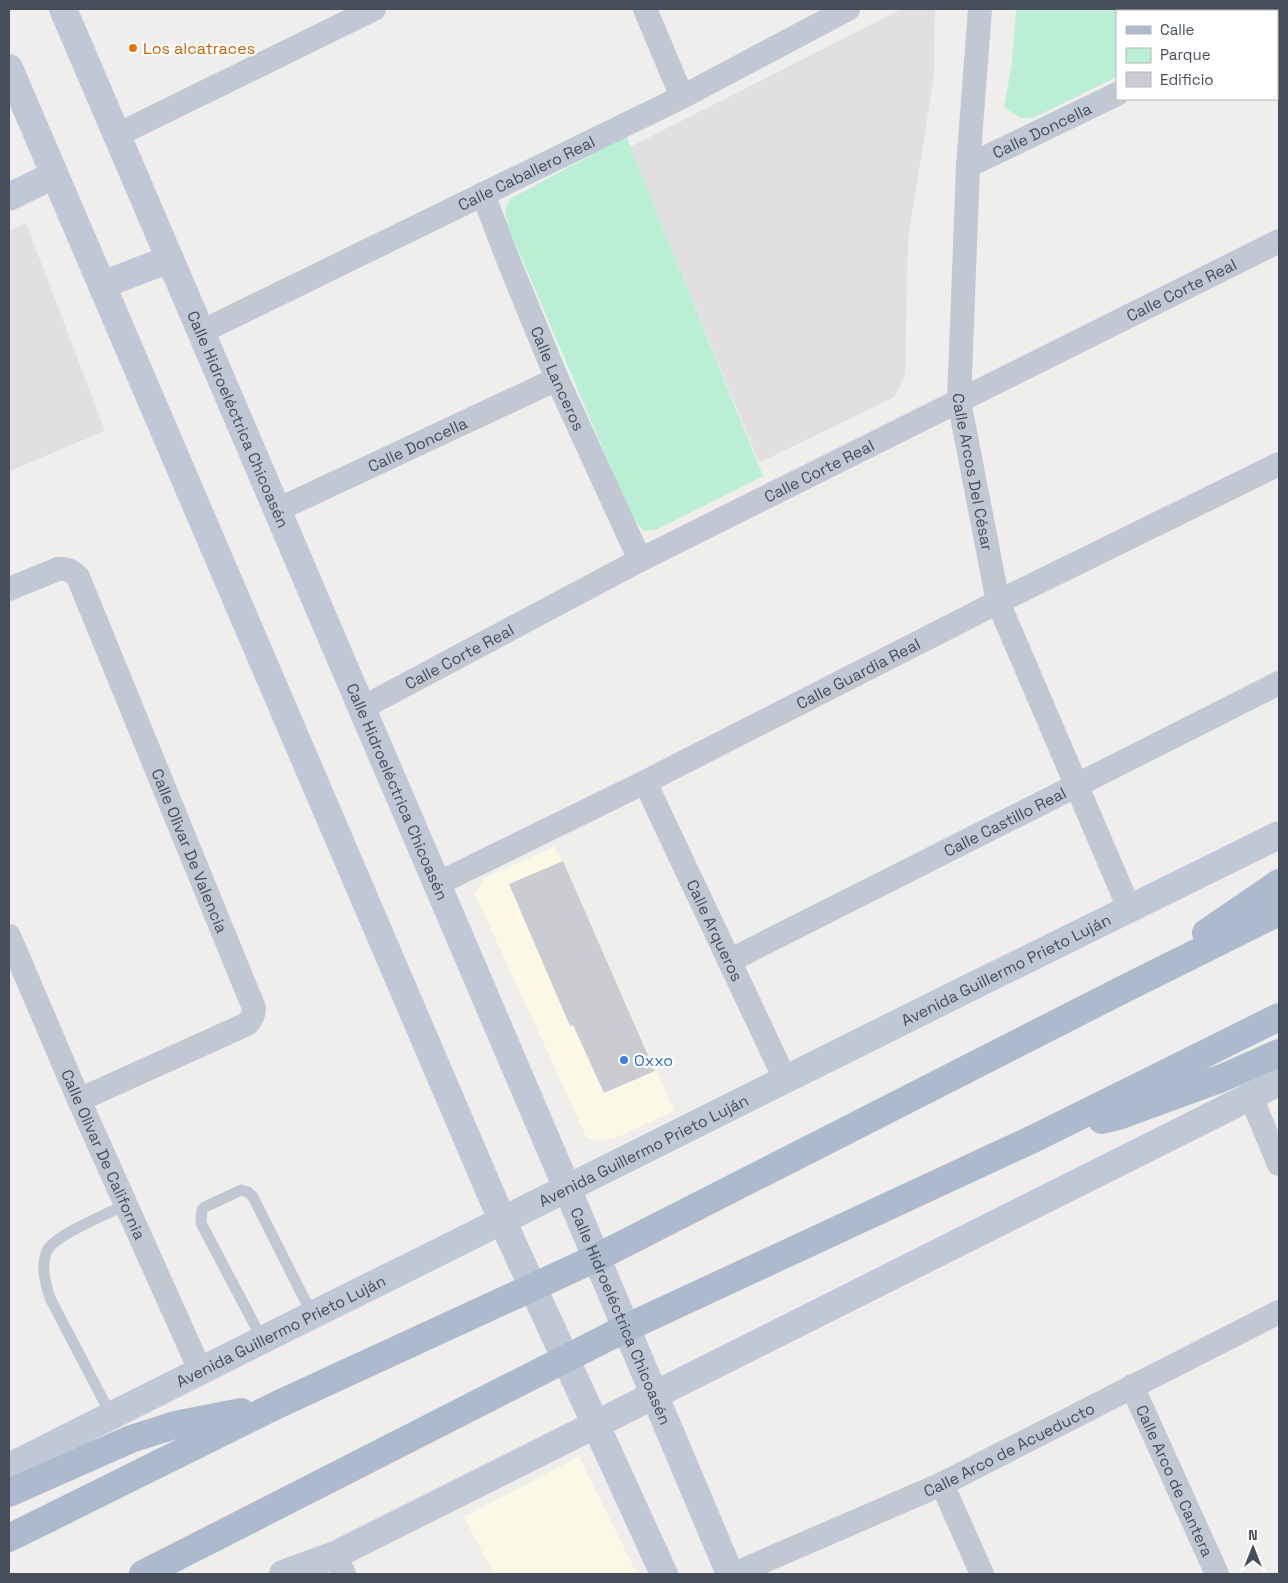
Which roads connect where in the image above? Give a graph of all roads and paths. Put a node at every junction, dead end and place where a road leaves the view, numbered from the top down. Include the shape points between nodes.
1 (63, 9) edge
2 (374, 9) edge
3 (645, 9) edge
4 (848, 9) edge
5 (980, 9) edge
6 (9, 68) edge
7 (1116, 94) edge
8 (682, 97) junction
9 (117, 135) junction
10 (968, 166) junction
11 (54, 175) junction
12 (483, 194) junction
13 (9, 197) edge
14 (1279, 241) edge
15 (170, 259) junction
16 (102, 286) junction
17 (201, 332) junction
18 (557, 379) junction
19 (959, 401) junction
20 (1279, 464) edge
21 (277, 510) junction
22 (640, 560) junction
23 (9, 589) edge
24 (998, 602) junction
25 (1279, 683) edge
26 (362, 708) junction
27 (645, 782) junction
28 (1076, 787) junction
29 (1279, 835) edge
30 (1279, 883) edge
31 (437, 884) junction
32 (1129, 908) junction
33 (1279, 912) edge
34 (9, 936) edge
35 (729, 961) junction
36 (1122, 990) junction
37 (1279, 1017) edge
38 (1279, 1053) edge
39 (785, 1079) junction
40 (1279, 1082) edge
41 (1251, 1097) junction
42 (79, 1100) junction
43 (1035, 1138) junction
44 (1279, 1164) edge
45 (568, 1188) junction
46 (126, 1205) junction
47 (502, 1220) junction
48 (596, 1258) junction
49 (533, 1286) junction
50 (1279, 1312) edge
51 (312, 1314) junction
52 (626, 1328) junction
53 (262, 1339) junction
54 (566, 1359) junction
55 (200, 1370) junction
56 (1132, 1386) junction
57 (654, 1394) junction
58 (279, 1404) junction
59 (112, 1415) junction
60 (597, 1424) junction
61 (9, 1467) edge
62 (942, 1484) junction
63 (9, 1493) edge
64 (9, 1538) edge
65 (339, 1565) edge
66 (143, 1574) edge
67 (283, 1574) edge
68 (664, 1574) edge
69 (730, 1574) edge
70 (734, 1574) edge
71 (982, 1574) edge
72 (1217, 1574) edge

1 - 9 main road, Calle Hidroeléctrica Chicoasén
2 - 9 street
3 - 8 street
4 - 8 street, Calle Caballero Real
5 - 10 street, Calle Arcos Del César
6 - 11 main road
7 - 10 street, Calle Doncella
8 - 12 street, Calle Caballero Real
9 - 15 main road, Calle Hidroeléctrica Chicoasén
10 - 19 street, Calle Arcos Del César
11 - 13 main road
11 - 16 main road
12 - 17 street, Calle Caballero Real
12 - 18 street, Calle Lanceros
14 - 19 street, Calle Corte Real
15 - 16 main road
15 - 17 main road, Calle Hidroeléctrica Chicoasén
16 - 47 main road
17 - 21 main road, Calle Hidroeléctrica Chicoasén
18 - 21 street, Calle Doncella
18 - 22 street, Calle Lanceros
19 - 22 street, Calle Corte Real
19 - 24 street, Calle Arcos Del César
20 - 24 street, Calle Guardia Real
21 - 26 main road, Calle Hidroeléctrica Chicoasén
22 - 26 street, Calle Corte Real
23 - 42 street, Calle Olivar De Valencia via 58,569 72,571 78,577 254,1008 247,1024
24 - 27 street, Calle Guardia Real
24 - 28 street, Calle Arcos Del César
25 - 28 street, Calle Castillo Real
26 - 31 main road, Calle Hidroeléctrica Chicoasén
27 - 31 street, Calle Guardia Real
27 - 35 street, Calle Arqueros
28 - 32 street, Calle Arcos Del César
28 - 35 street, Calle Castillo Real
29 - 32 main road, Avenida Guillermo Prieto Luján
30 - 36 main road
31 - 45 main road, Calle Hidroeléctrica Chicoasén
32 - 39 main road, Avenida Guillermo Prieto Luján
33 - 36 main road
34 - 42 street, Calle Olivar De California
35 - 39 street, Calle Arqueros
36 - 48 main road
37 - 43 main road
38 - 43 main road via 1222,1078 1118,1116
39 - 45 main road, Avenida Guillermo Prieto Luján
40 - 41 main road
41 - 44 street
41 - 57 main road
42 - 46 street, Calle Olivar De California
43 - 52 main road
45 - 47 main road, Avenida Guillermo Prieto Luján
45 - 48 main road, Calle Hidroeléctrica Chicoasén
46 - 55 street, Calle Olivar De California
46 - 59 lane via 59,1238 48,1248 44,1265 44,1280 50,1298
47 - 49 main road
47 - 51 main road, Avenida Guillermo Prieto Luján
48 - 49 main road
48 - 52 main road, Calle Hidroeléctrica Chicoasén
49 - 54 main road
49 - 58 main road
50 - 56 street, Calle Arco de Acueducto
51 - 53 main road, Avenida Guillermo Prieto Luján
51 - 53 lane via 253,1197 241,1190 205,1207 201,1223
52 - 54 main road
52 - 57 main road, Calle Hidroeléctrica Chicoasén
53 - 55 main road, Avenida Guillermo Prieto Luján
54 - 60 main road
54 - 66 main road
55 - 59 main road, Avenida Guillermo Prieto Luján
56 - 62 street, Calle Arco de Acueducto
56 - 72 street, Calle Arco de Cantera
57 - 60 main road
57 - 69 main road, Calle Hidroeléctrica Chicoasén
58 - 63 main road via 175,1426 131,1439
58 - 64 main road
59 - 61 main road, Avenida Guillermo Prieto Luján
60 - 65 main road
60 - 68 main road
62 - 70 street, Calle Arco de Acueducto
62 - 71 street
65 - 67 main road

